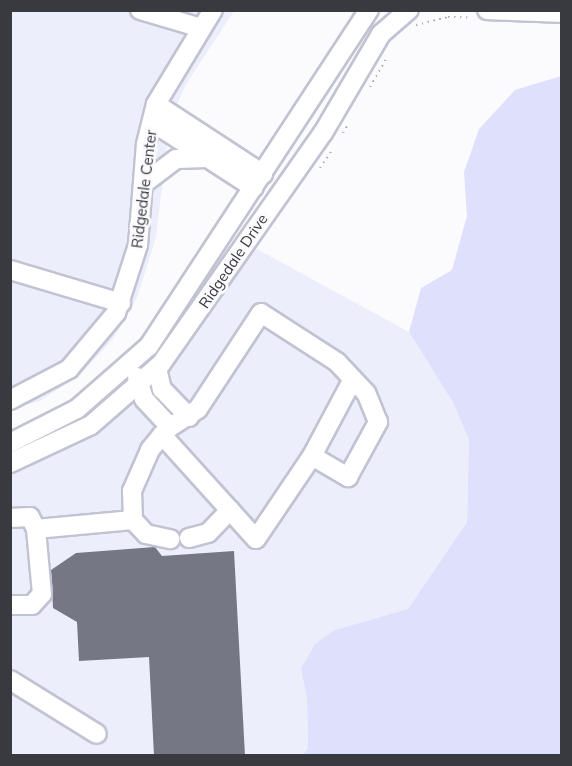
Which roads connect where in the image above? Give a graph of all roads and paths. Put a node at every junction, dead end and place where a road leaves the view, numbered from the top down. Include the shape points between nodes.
1 (140, 10) edge
2 (213, 10) edge
3 (369, 10) edge
4 (410, 10) edge
5 (487, 10) edge
6 (526, 11) edge
7 (561, 13) edge
8 (201, 28) junction
9 (156, 104) junction
10 (152, 122) junction
11 (207, 158) junction
12 (258, 181) junction
13 (143, 184) junction
14 (10, 270) edge
15 (191, 283) junction
16 (121, 303) junction
17 (157, 368) junction
18 (353, 379) junction
19 (138, 388) junction
20 (10, 400) edge
21 (189, 417) junction
22 (166, 431) junction
23 (10, 443) edge
24 (312, 456) junction
25 (10, 463) edge
26 (230, 510) junction
27 (10, 518) edge
28 (133, 520) junction
29 (36, 529) junction
30 (189, 538) dead end
31 (170, 539) dead end
32 (10, 605) edge
33 (10, 680) edge
34 (97, 735) dead end

1 - 8 street
2 - 8 street, Ridgedale Center
3 - 12 street, Ridgedale Drive
4 - 17 street, Ridgedale Drive via 381,34 323,133
5 - 6 street
6 - 7 street
8 - 9 street, Ridgedale Center
9 - 10 street, Ridgedale Center
9 - 12 street
10 - 11 street
10 - 13 street, Ridgedale Center
11 - 12 street
11 - 13 street via 176,159
12 - 15 street, Ridgedale Drive
13 - 16 street, Ridgedale Center via 138,245
14 - 16 street
15 - 19 street via 177,320 140,367
15 - 23 street, Ridgedale Drive via 126,370 77,409
16 - 20 street, Ridgedale Center via 93,347 69,369
17 - 19 street, Ridgedale Drive
17 - 21 street via 162,388
18 - 21 street via 337,362 261,313
18 - 24 street
18 - 24 street via 366,393 378,422 348,477
19 - 22 street
19 - 25 street, Ridgedale Drive via 91,425
21 - 22 street
22 - 26 street
22 - 28 street via 132,491
24 - 26 street via 256,539
26 - 30 street via 208,533
27 - 29 street via 30,517
28 - 29 street
28 - 31 street via 146,534
29 - 32 street via 42,594 32,605
33 - 34 street

